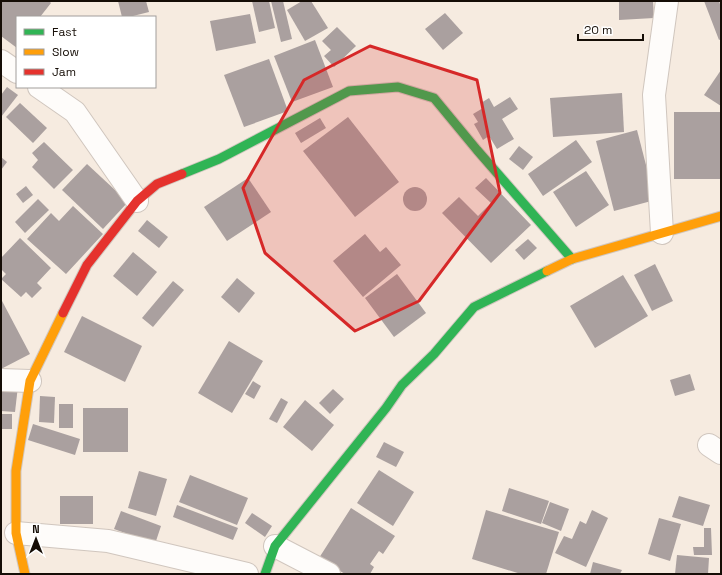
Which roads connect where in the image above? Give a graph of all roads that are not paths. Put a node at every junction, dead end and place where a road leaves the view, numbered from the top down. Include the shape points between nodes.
1 (666, 1) edge
2 (1, 61) edge
3 (16, 71) edge
4 (40, 88) edge
5 (137, 201) junction
6 (721, 216) edge
7 (662, 233) junction
8 (572, 259) junction
9 (1, 380) edge
10 (30, 381) junction
11 (16, 534) junction
12 (275, 546) junction
13 (327, 573) edge
14 (25, 574) edge
15 (247, 574) edge
16 (265, 574) edge

1 - 7 street via 654,95
2 - 3 street
4 - 5 street via 76,112
5 - 8 street via 158,184 219,159 349,91 398,87 434,98
5 - 10 street via 87,265
6 - 7 street
7 - 8 street
8 - 12 street via 474,307 434,354 402,385
9 - 10 street
10 - 11 street via 16,471
11 - 14 street
11 - 15 street via 108,541
12 - 13 street
12 - 16 street

